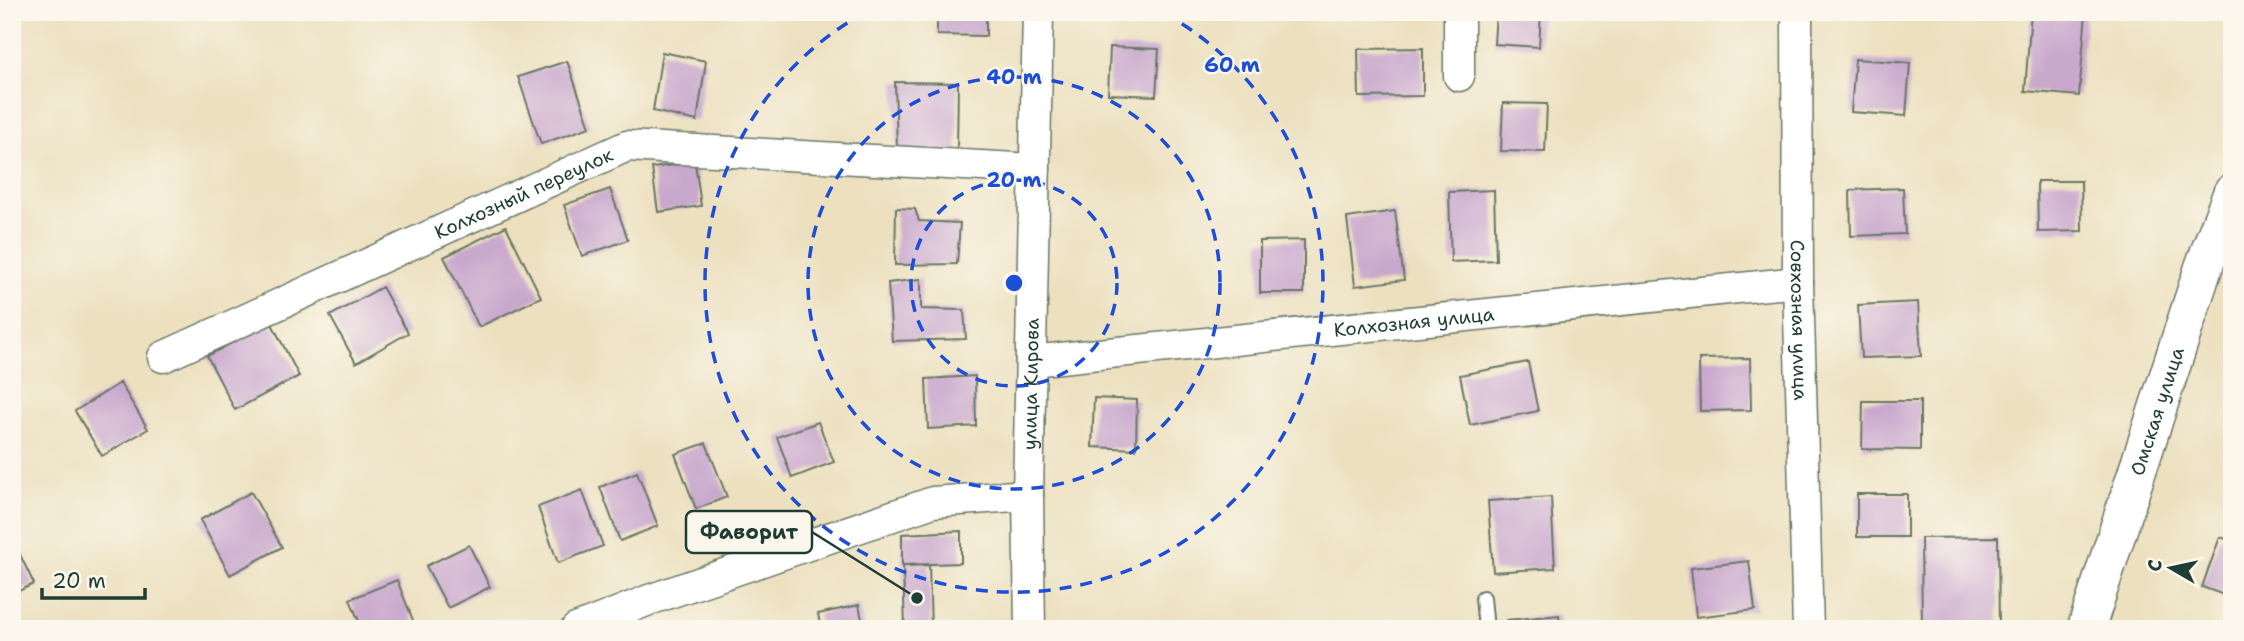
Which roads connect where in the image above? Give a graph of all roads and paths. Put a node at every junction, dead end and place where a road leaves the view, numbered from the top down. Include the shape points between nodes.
1 (1038, 12) edge
2 (1459, 12) edge
3 (1797, 12) edge
4 (1460, 76) dead end
5 (1035, 169) junction
6 (2232, 193) edge
7 (1798, 282) junction
8 (163, 357) dead end
9 (1031, 361) junction
10 (1028, 495) junction
11 (1483, 598) dead end
12 (576, 629) edge
13 (1030, 629) edge
14 (1486, 629) edge
15 (1808, 629) edge
16 (2086, 629) edge

1 - 5 street, улица Кирова
2 - 4 street
3 - 7 street, Совхозная улица
5 - 8 street, Колхозный переулок via 627,146
5 - 9 street, улица Кирова
6 - 16 street, Омская улица
7 - 9 street, Колхозная улица
7 - 15 street, Совхозная улица
9 - 10 street, улица Кирова
10 - 12 street via 933,502
10 - 13 street, улица Кирова
11 - 14 lane

